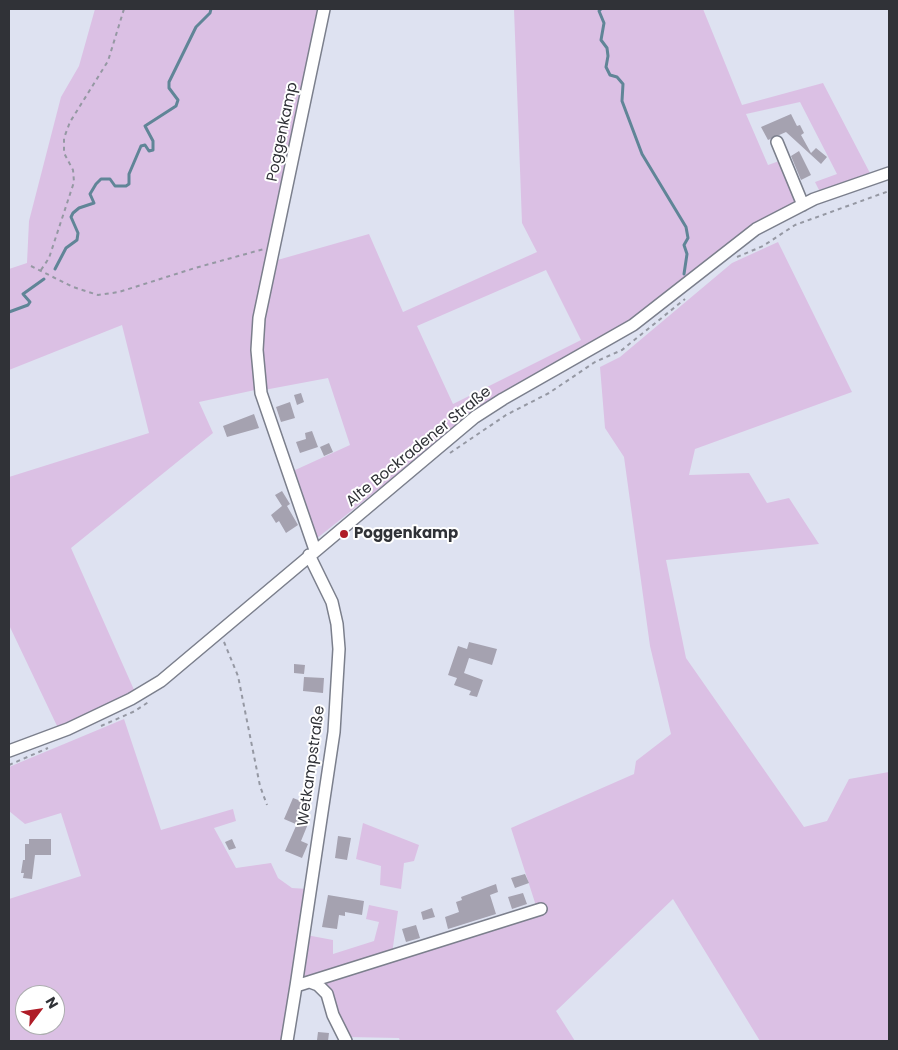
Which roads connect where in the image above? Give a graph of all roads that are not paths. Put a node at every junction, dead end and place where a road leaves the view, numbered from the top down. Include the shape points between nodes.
1 (324, 9) edge
2 (777, 142) dead end
3 (889, 173) edge
4 (802, 205) junction
5 (312, 553) junction
6 (9, 751) edge
7 (541, 909) dead end
8 (310, 982) junction
9 (296, 986) junction
10 (287, 1041) edge
11 (346, 1041) edge

1 - 5 street, Poggenkamp via 259,318 261,393
2 - 4 street
3 - 4 street, Alte Bockradener Straße
4 - 5 street, Alte Bockradener Straße via 756,229 633,325 475,417
5 - 6 street, Alte Bockradener Straße via 161,681 132,699 68,729
5 - 9 street, Wetkampstraße via 332,602 340,649 334,732
7 - 8 street
8 - 9 street
8 - 11 street via 327,994
9 - 10 street, Wetkampstraße

